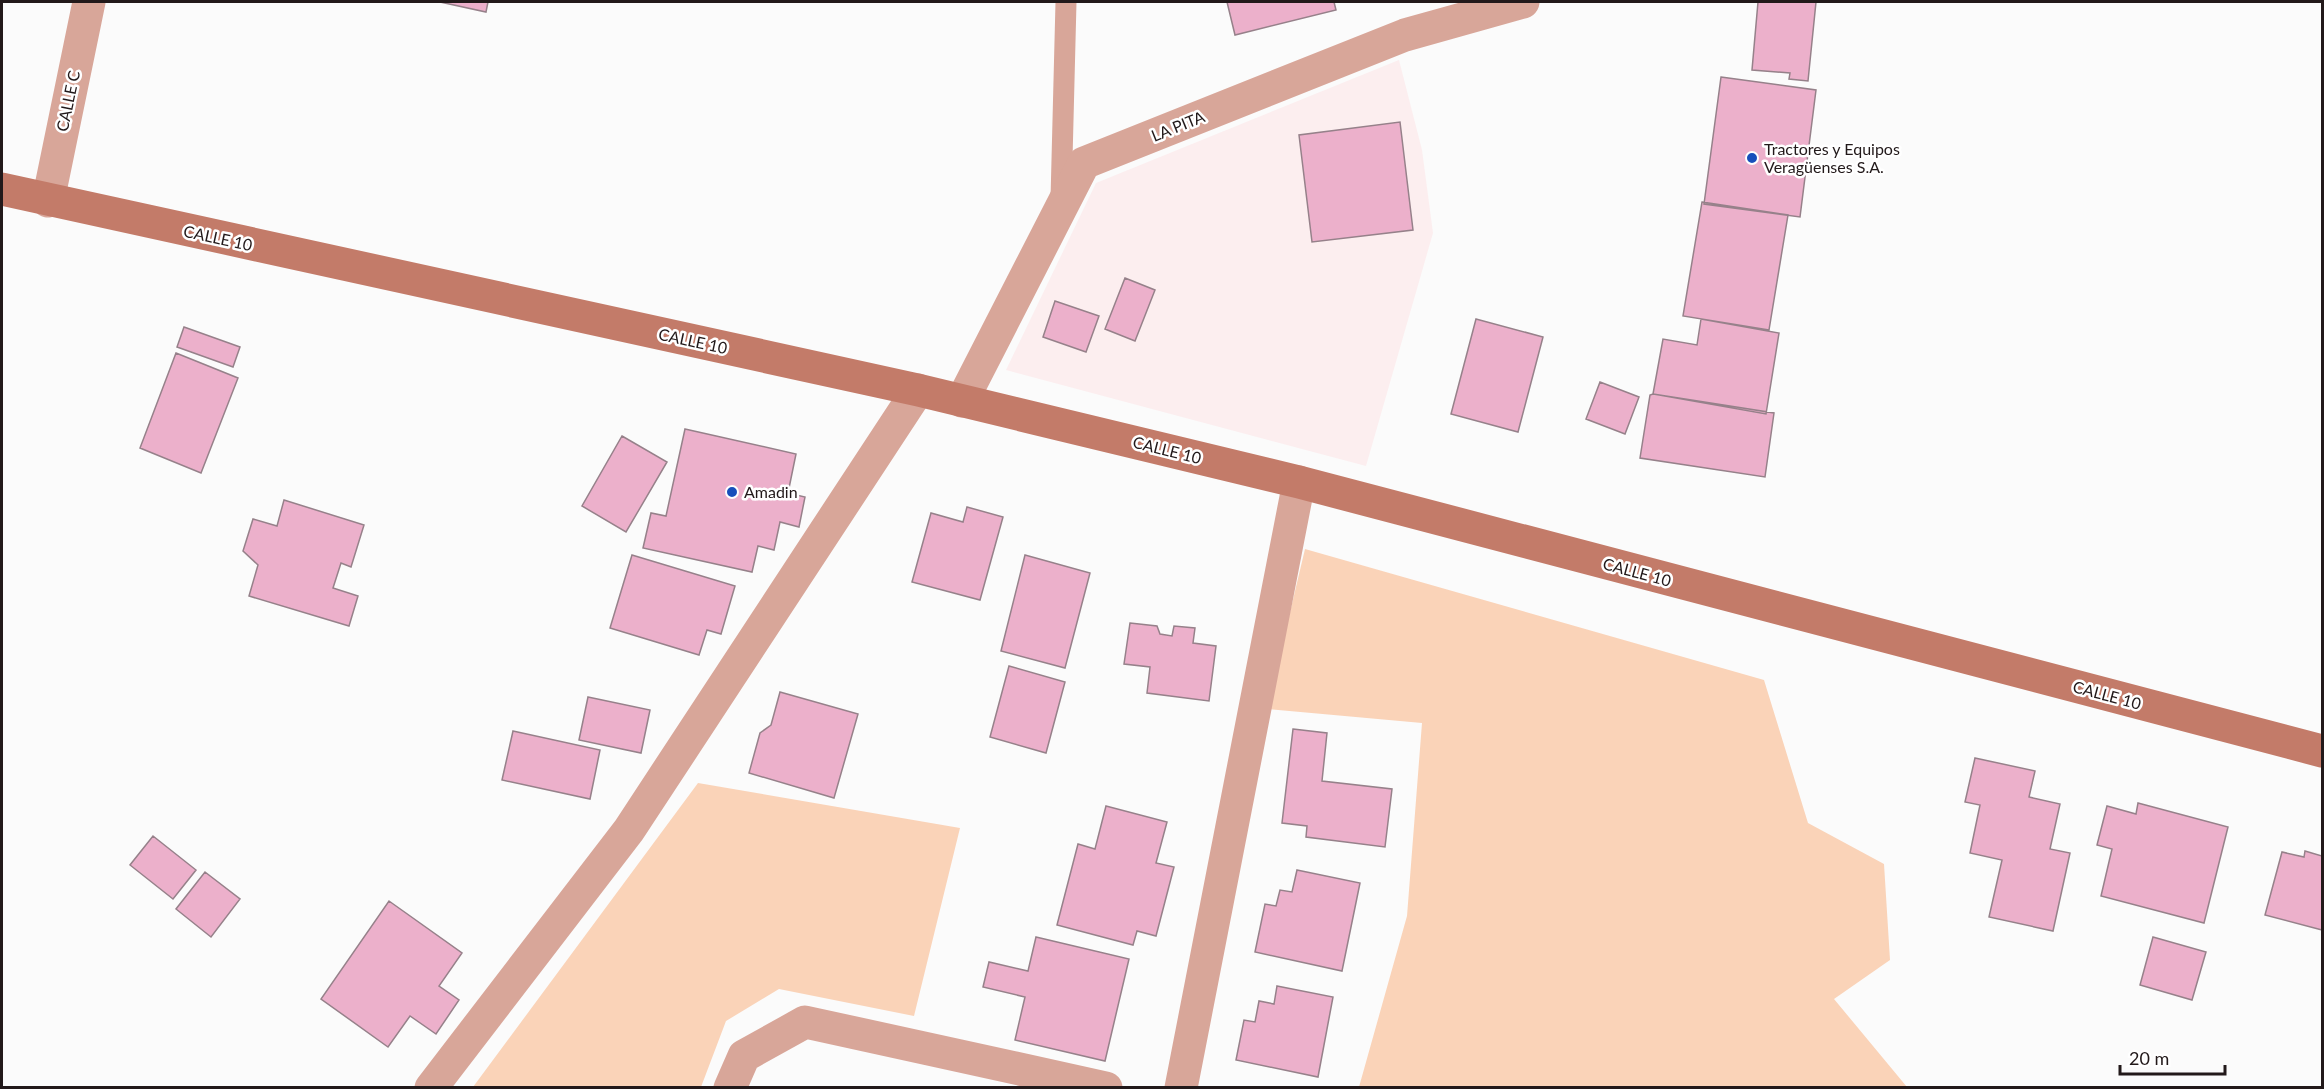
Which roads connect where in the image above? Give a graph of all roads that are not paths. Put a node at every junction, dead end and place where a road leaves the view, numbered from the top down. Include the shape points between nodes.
1 (89, 2) edge
2 (1066, 2) edge
3 (1523, 2) edge
4 (2, 189) edge
5 (48, 201) junction
6 (1061, 209) junction
7 (918, 390) junction
8 (962, 401) junction
9 (1299, 482) junction
10 (2322, 751) edge
11 (431, 1088) edge
12 (730, 1088) edge
13 (1106, 1088) edge
14 (1181, 1088) edge

1 - 5 street, CALLE C
2 - 6 lane
3 - 6 street, LA PITA via 1405,35 1084,163
4 - 5 main road, CALLE 10
5 - 7 main road, CALLE 10
6 - 8 street, LA PITA
7 - 8 main road, CALLE 10
7 - 11 street via 629,830
8 - 9 main road, CALLE 10
9 - 10 main road, CALLE 10
9 - 14 street
12 - 13 street via 744,1056 805,1022

